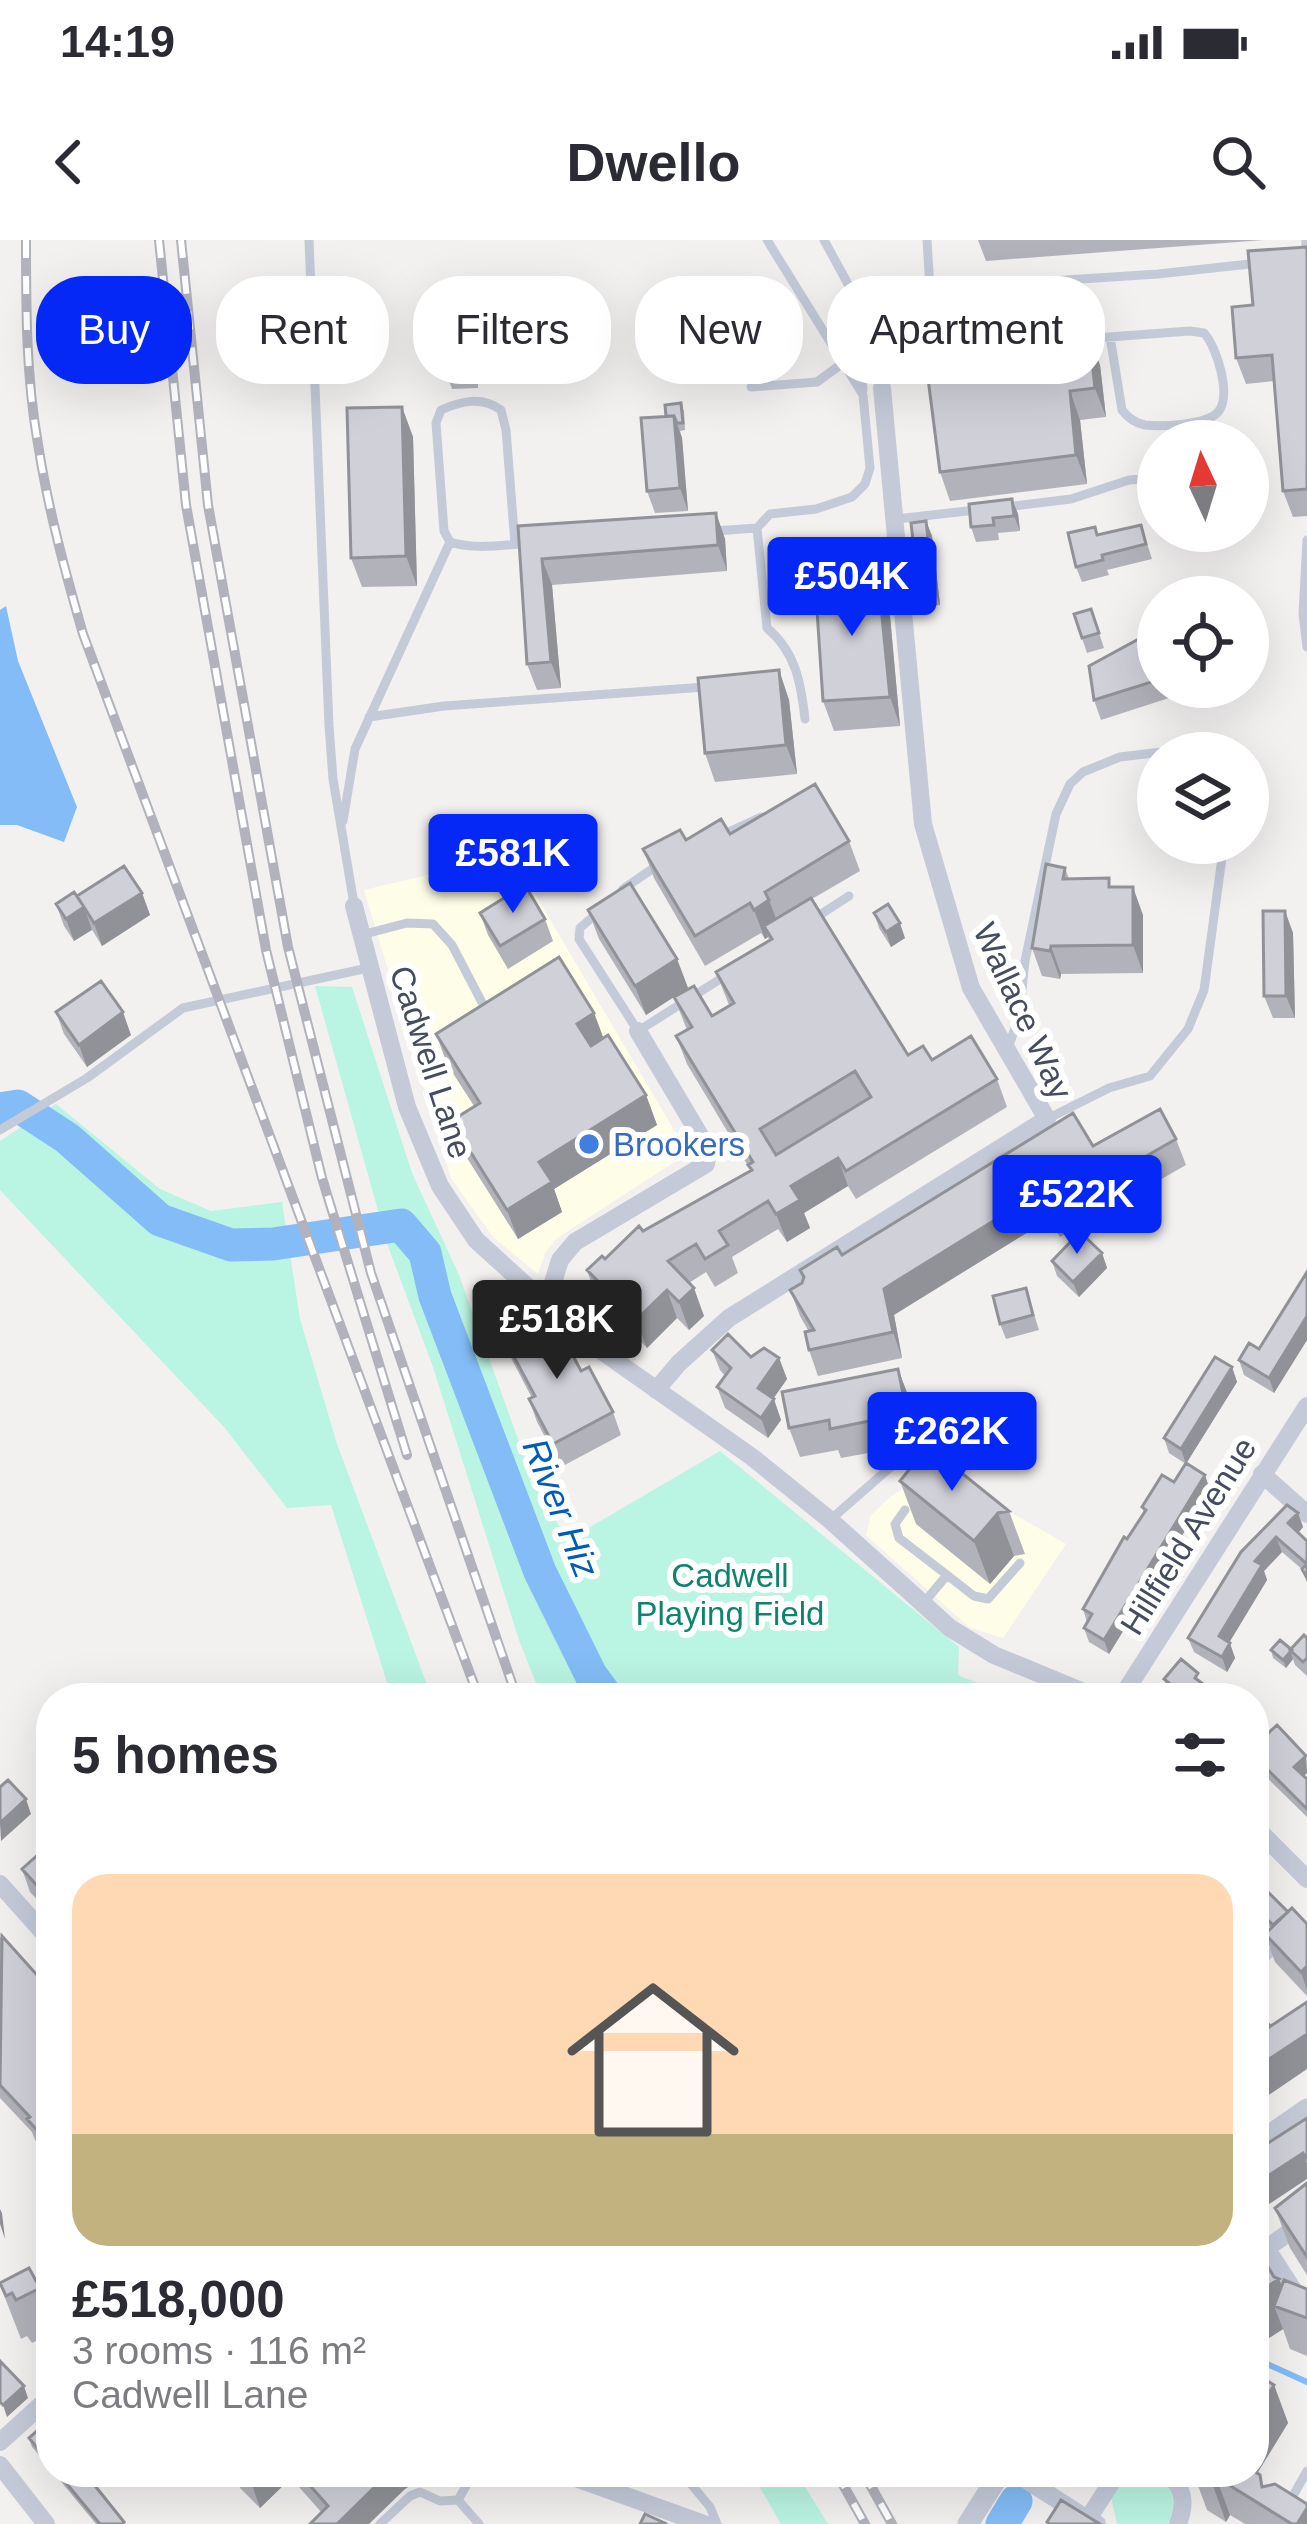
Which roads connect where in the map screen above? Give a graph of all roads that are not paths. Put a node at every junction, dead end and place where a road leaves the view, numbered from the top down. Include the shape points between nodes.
1 (309, 240) edge
2 (767, 240) edge
3 (824, 240) edge
4 (926, 240) edge
5 (1306, 240) edge
6 (1286, 260) edge
7 (1264, 262) edge
8 (1105, 337) edge
9 (1109, 337) junction
10 (827, 338) edge
11 (827, 375) edge
12 (856, 384) edge
13 (885, 384) edge
14 (751, 388) dead end
15 (883, 388) joint
16 (863, 395) junction
17 (1137, 479) edge
18 (896, 519) junction
19 (758, 528) junction
20 (691, 532) edge
21 (1307, 540) edge
22 (449, 542) junction
23 (537, 543) edge
24 (515, 544) junction
25 (1307, 646) edge
26 (800, 680) junction
27 (776, 681) edge
28 (729, 685) edge
29 (369, 717) junction
30 (806, 719) dead end
31 (1137, 755) edge
32 (761, 817) edge
33 (341, 838) junction
34 (704, 844) edge
35 (667, 861) edge
36 (1221, 864) edge
37 (617, 895) edge
38 (849, 896) dead end
39 (354, 906) joint
40 (601, 909) edge
41 (811, 921) edge
42 (361, 935) junction
43 (368, 968) junction
44 (734, 970) edge
45 (492, 1021) edge
46 (638, 1031) junction
47 (1006, 1053) junction
48 (1047, 1119) junction
49 (0, 1130) edge
50 (546, 1305) junction
51 (656, 1390) junction
52 (1307, 1406) edge
53 (992, 1410) dead end
54 (1262, 1474) junction
55 (905, 1510) edge
56 (1307, 1514) edge
57 (830, 1520) junction
58 (1020, 1563) dead end
59 (947, 1575) junction
60 (922, 1604) junction
61 (1062, 1683) edge
62 (1130, 1683) edge
63 (1269, 1841) edge
64 (1307, 1879) edge
65 (0, 1884) edge
66 (36, 1924) edge
67 (1289, 1936) edge
68 (1269, 1954) edge
69 (1307, 2109) edge
70 (1269, 2136) edge
71 (1307, 2220) edge
72 (1269, 2246) edge
73 (1269, 2263) edge
74 (1304, 2307) edge
75 (36, 2410) edge
76 (0, 2442) edge
77 (0, 2465) edge
78 (1307, 2471) edge
79 (465, 2487) edge
80 (601, 2487) edge
81 (693, 2487) edge
82 (991, 2487) edge
83 (1038, 2487) edge
84 (1110, 2487) edge
85 (1179, 2487) edge
86 (458, 2500) junction
87 (1281, 2518) edge
88 (1092, 2521) edge
89 (46, 2524) edge
90 (380, 2524) edge
91 (479, 2524) edge
92 (704, 2524) edge
93 (717, 2524) edge
94 (968, 2524) edge
95 (1178, 2524) edge

1 - 33 lane
2 - 10 lane
3 - 16 lane via 854,295
4 - 7 lane via 930,289
5 - 6 lane via 1307,257
8 - 9 lane
9 - 9 lane via 1204,333 1220,357 1218,413 1147,425 1127,417
11 - 14 lane
12 - 16 lane
13 - 15 lane
15 - 18 street, Wallace Way
16 - 19 lane via 865,484 838,504 770,514
17 - 18 lane via 1071,499
18 - 47 street, Wallace Way via 923,824 971,988
19 - 20 lane
19 - 26 lane via 767,628
21 - 25 lane
22 - 24 lane
22 - 24 lane via 436,423 441,410 479,400 500,410 506,430
22 - 29 lane
23 - 24 lane
26 - 27 lane
26 - 30 lane
28 - 29 lane
29 - 33 lane via 355,749
31 - 47 lane via 1082,772 1056,814
32 - 34 lane
33 - 39 lane
35 - 37 lane
36 - 48 lane via 1204,990 1188,1029 1150,1076
38 - 41 lane
39 - 42 street, Cadwell Lane
40 - 46 lane via 579,939
42 - 43 street, Cadwell Lane
42 - 45 lane via 433,924
43 - 49 lane via 183,1008
43 - 50 street, Cadwell Lane via 407,1107 447,1199 471,1234
44 - 46 lane
46 - 50 street via 709,1159 575,1242 560,1260
47 - 48 street, Wallace Way
48 - 51 street, Wallace Way via 729,1318
50 - 51 street, Cadwell Lane
51 - 57 street, Cadwell Lane
52 - 54 street, Hillfield Avenue
53 - 57 lane via 942,1430
54 - 56 street
54 - 62 street, Hillfield Avenue
55 - 59 lane via 895,1524 899,1538
57 - 60 street, Cadwell Lane
58 - 59 lane via 988,1599
59 - 60 lane
60 - 61 street, Cadwell Lane via 994,1655
63 - 64 street
65 - 66 street
67 - 68 lane
69 - 70 street
71 - 72 street
73 - 74 street
75 - 76 street
77 - 89 street
78 - 87 lane
79 - 86 lane
80 - 92 street
81 - 93 lane
82 - 94 street
83 - 88 street
84 - 88 street
85 - 95 street
86 - 90 lane via 420,2492
86 - 91 lane

